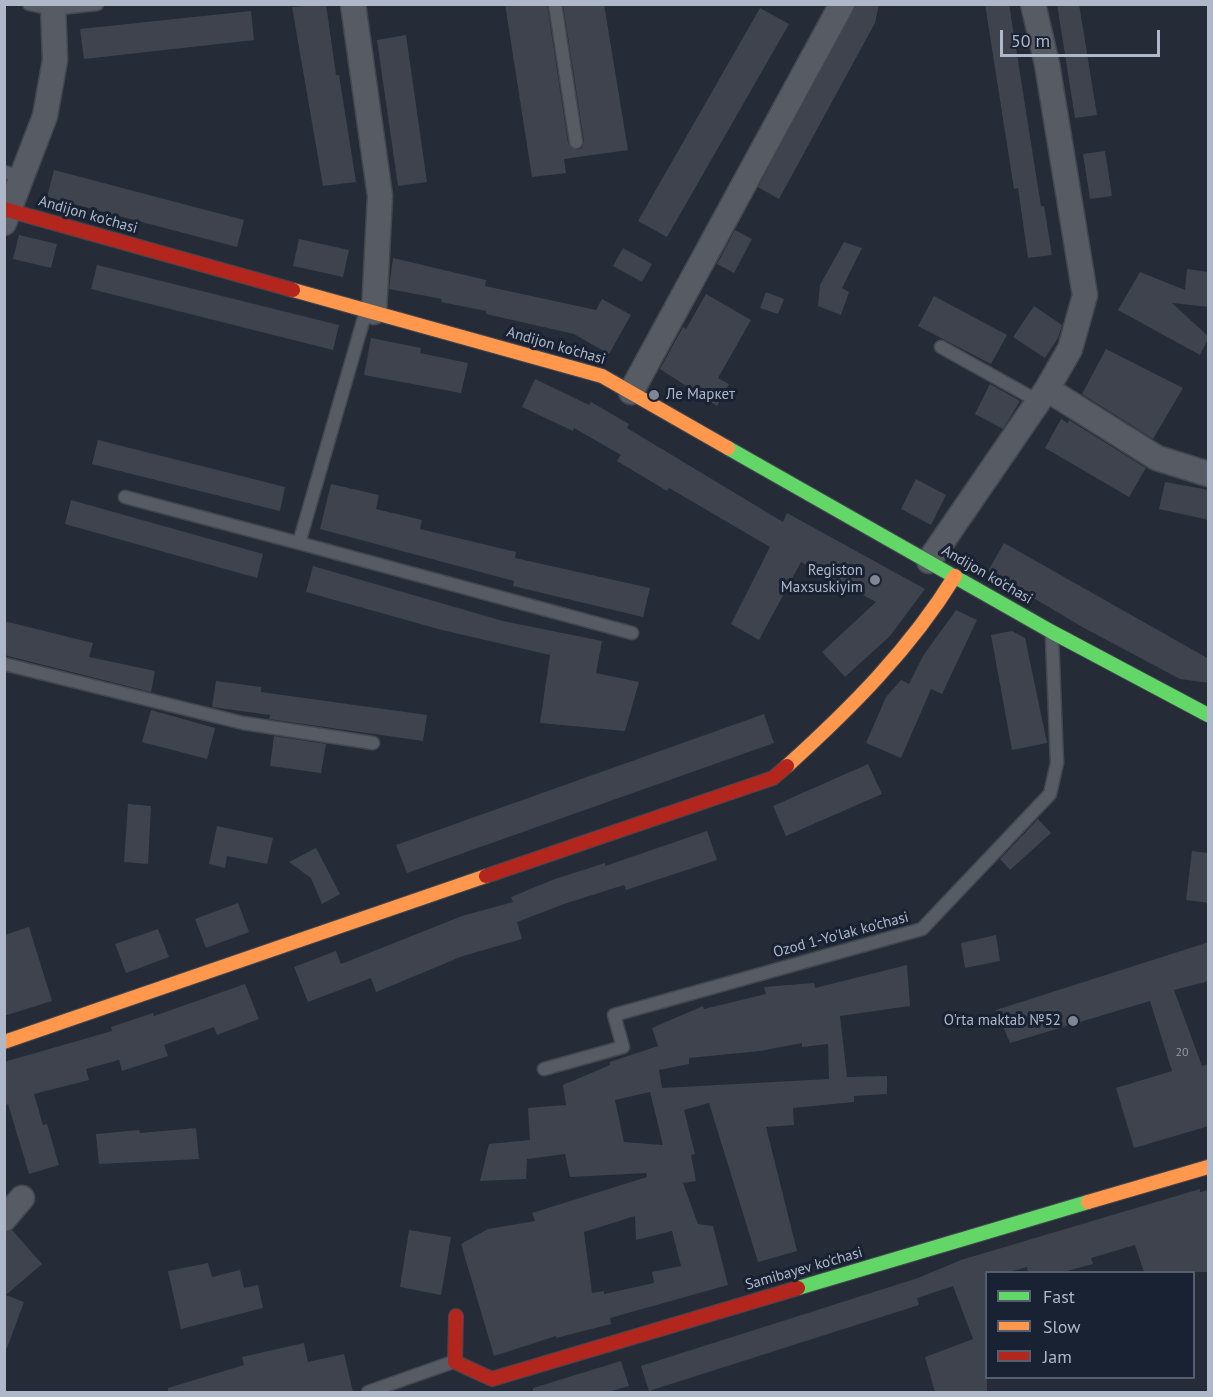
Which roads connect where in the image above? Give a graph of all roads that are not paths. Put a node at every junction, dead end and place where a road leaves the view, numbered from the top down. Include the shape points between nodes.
1 (29, 4) edge
2 (97, 4) edge
3 (353, 4) edge
4 (555, 4) edge
5 (842, 4) edge
6 (1033, 4) edge
7 (52, 7) edge
8 (576, 142) dead end
9 (13, 174) edge
10 (6, 214) edge
11 (370, 311) junction
12 (941, 347) dead end
13 (631, 392) junction
14 (1042, 395) junction
15 (1209, 474) edge
16 (125, 497) dead end
17 (298, 543) junction
18 (929, 561) junction
19 (955, 576) junction
20 (1052, 632) junction
21 (632, 633) dead end
22 (4, 664) edge
23 (1209, 715) edge
24 (373, 742) dead end
25 (4, 1042) edge
26 (544, 1069) dead end
27 (1209, 1167) edge
28 (22, 1198) dead end
29 (4, 1219) edge
30 (456, 1316) dead end
31 (455, 1362) junction
32 (368, 1392) edge

1 - 7 lane
2 - 7 lane
3 - 11 street via 380,196
4 - 8 lane
5 - 13 street
6 - 14 street via 1047,64 1085,296 1070,349
7 - 9 street via 55,60 45,116
9 - 10 street
10 - 11 street, Andijon ko'chasi
11 - 13 street, Andijon ko'chasi via 602,376
11 - 17 lane
12 - 14 lane
13 - 18 street, Andijon ko'chasi
14 - 15 street via 1157,458
14 - 18 street
16 - 17 lane
17 - 21 lane
18 - 19 street, Andijon ko'chasi
19 - 20 street, Andijon ko'chasi
19 - 25 street via 934,613 854,706 773,778
20 - 23 street, Andijon ko'chasi
20 - 26 lane, Ozod 1-Yo'lak ko'chasi via 1057,763 1050,794 922,929 614,1015 624,1047
22 - 24 lane via 243,723
27 - 31 street, Samibayev ko'chasi via 492,1380
28 - 29 street
30 - 31 street
31 - 32 lane

